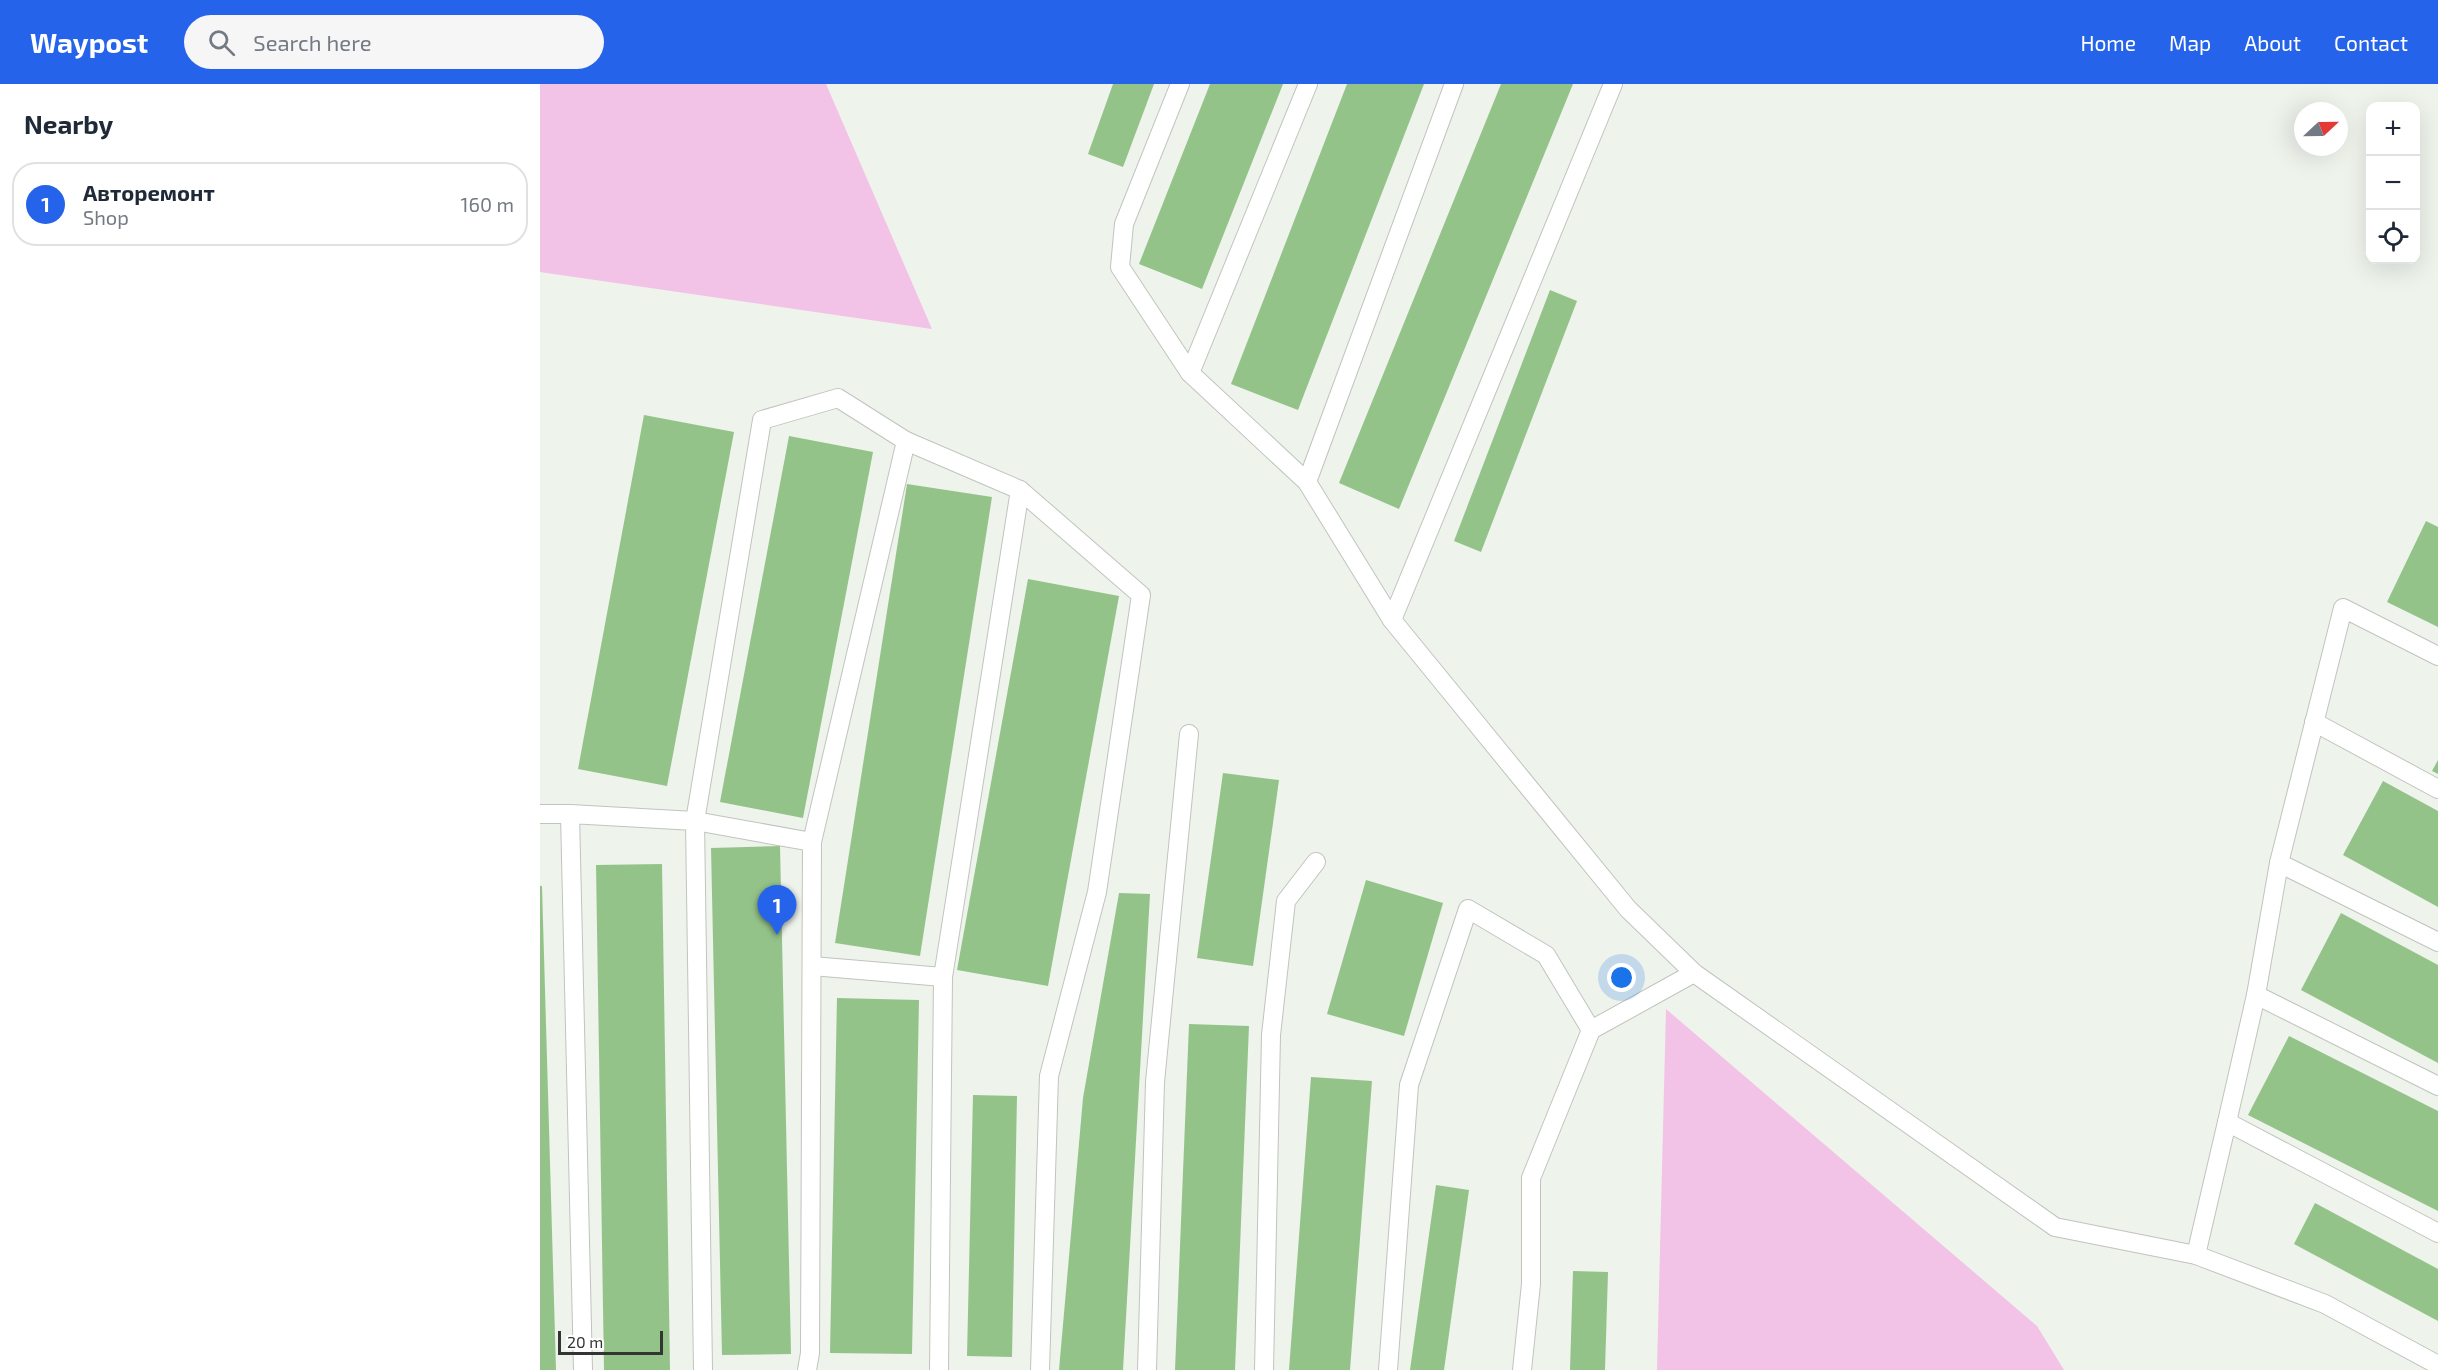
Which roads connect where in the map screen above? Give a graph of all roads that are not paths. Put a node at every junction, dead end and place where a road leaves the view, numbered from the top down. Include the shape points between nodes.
1 (1180, 84) edge
2 (1308, 84) edge
3 (1454, 84) edge
4 (1613, 84) edge
5 (1190, 373) junction
6 (906, 441) junction
7 (1307, 482) junction
8 (1020, 490) junction
9 (1392, 620) junction
10 (2438, 656) edge
11 (2314, 722) junction
12 (1189, 734) dead end
13 (2438, 789) edge
14 (540, 814) edge
15 (570, 814) junction
16 (695, 821) junction
17 (812, 842) junction
18 (1316, 862) dead end
19 (2278, 863) junction
20 (2438, 942) edge
21 (812, 966) junction
22 (1694, 973) junction
23 (944, 976) junction
24 (2256, 995) junction
25 (1591, 1030) junction
26 (2438, 1086) edge
27 (2227, 1122) junction
28 (2438, 1233) edge
29 (2196, 1255) junction
30 (2438, 1365) edge
31 (583, 1370) edge
32 (703, 1370) edge
33 (807, 1370) edge
34 (939, 1370) edge
35 (1040, 1370) edge
36 (1147, 1370) edge
37 (1264, 1370) edge
38 (1388, 1370) edge
39 (1522, 1370) edge

1 - 5 lane via 1124,224 1120,267
2 - 5 lane
3 - 7 lane
4 - 9 lane
5 - 7 lane
6 - 8 lane
6 - 16 lane via 838,398 762,420
6 - 17 lane
7 - 9 lane
8 - 23 lane
8 - 35 lane via 1142,595 1097,892 1049,1076
9 - 22 lane via 1628,909
10 - 11 lane via 2343,608
11 - 13 lane
11 - 19 lane
12 - 36 lane via 1155,1082
14 - 15 lane
15 - 16 lane
15 - 31 lane
16 - 17 lane
16 - 32 lane
17 - 21 lane
18 - 37 lane via 1286,901 1271,1035
19 - 20 lane
19 - 24 lane
21 - 23 lane
21 - 33 lane
22 - 25 lane
22 - 29 lane via 2055,1227
23 - 34 lane
24 - 26 lane
24 - 27 lane
25 - 38 lane via 1546,955 1468,909 1409,1084
25 - 39 lane via 1531,1178 1532,1284
27 - 28 lane
27 - 29 lane
29 - 30 lane via 2325,1304

